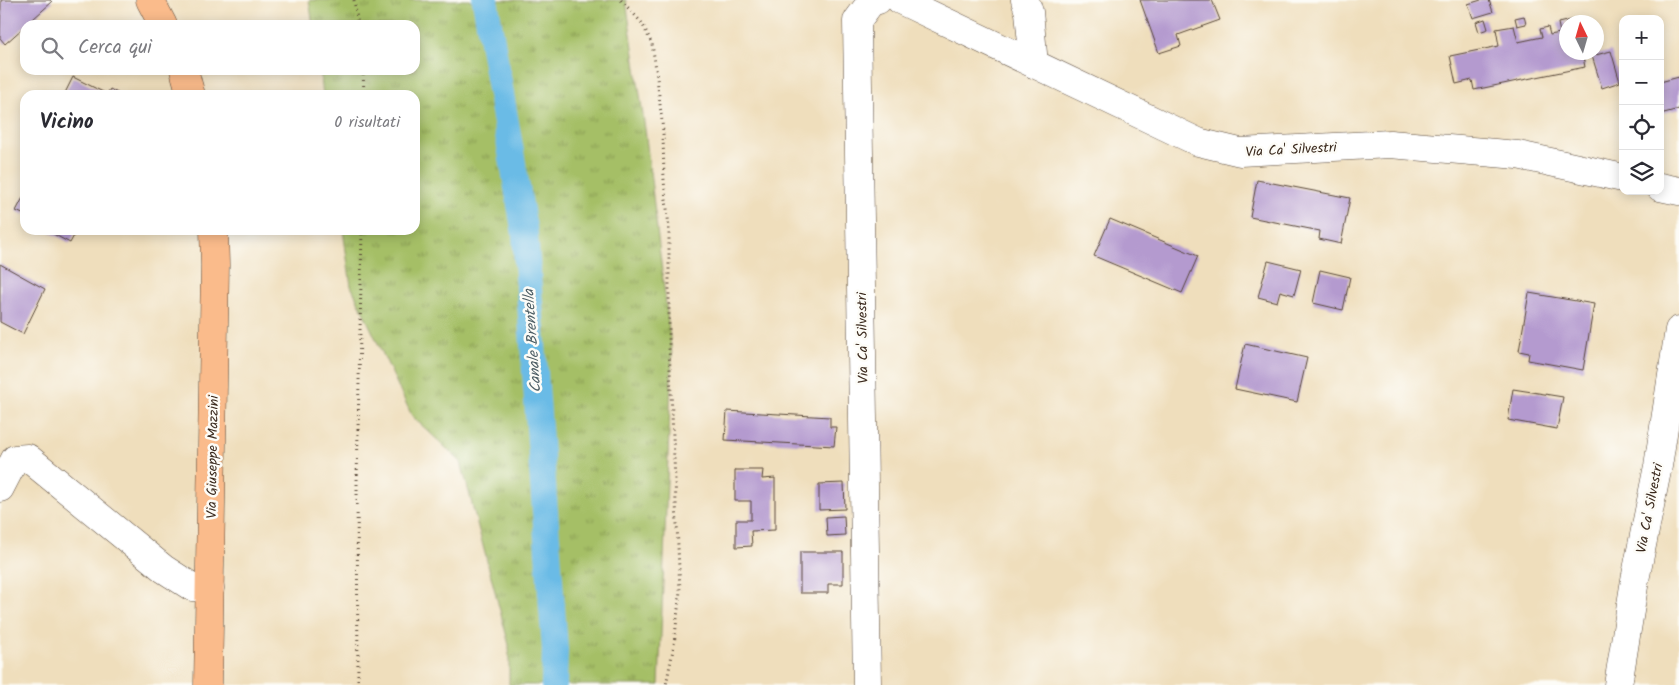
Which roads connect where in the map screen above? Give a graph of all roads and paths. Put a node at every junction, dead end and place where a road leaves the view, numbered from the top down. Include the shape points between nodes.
1 (150, 0) edge
2 (354, 0) edge
3 (621, 0) edge
4 (878, 0) edge
5 (1025, 0) edge
6 (905, 1) edge
7 (160, 20) edge
8 (357, 20) edge
9 (1034, 64) junction
10 (185, 75) edge
11 (363, 75) edge
12 (190, 90) edge
13 (364, 90) edge
14 (1619, 177) edge
15 (1664, 188) edge
16 (1679, 191) edge
17 (214, 235) edge
18 (362, 235) edge
19 (1679, 330) edge
20 (0, 488) edge
21 (210, 588) junction
22 (208, 685) edge
23 (358, 685) edge
24 (666, 685) edge
25 (867, 685) edge
26 (1618, 685) edge

1 - 7 main road
2 - 8 path
3 - 24 path via 642,23 652,44 663,132 680,591
4 - 25 street, Via Ca' Silvestri via 871,2 857,21
5 - 9 street
6 - 9 street, Via Ca' Silvestri
9 - 14 street, Via Ca' Silvestri via 1198,142 1240,152 1390,144 1518,154
10 - 12 main road
11 - 13 path
15 - 16 street
17 - 21 main road, Via Giuseppe Mazzini
18 - 23 path via 357,482
19 - 26 street, Via Ca' Silvestri
20 - 21 street via 15,459 28,458 164,569 192,587
21 - 22 main road, Via Giuseppe Mazzini

